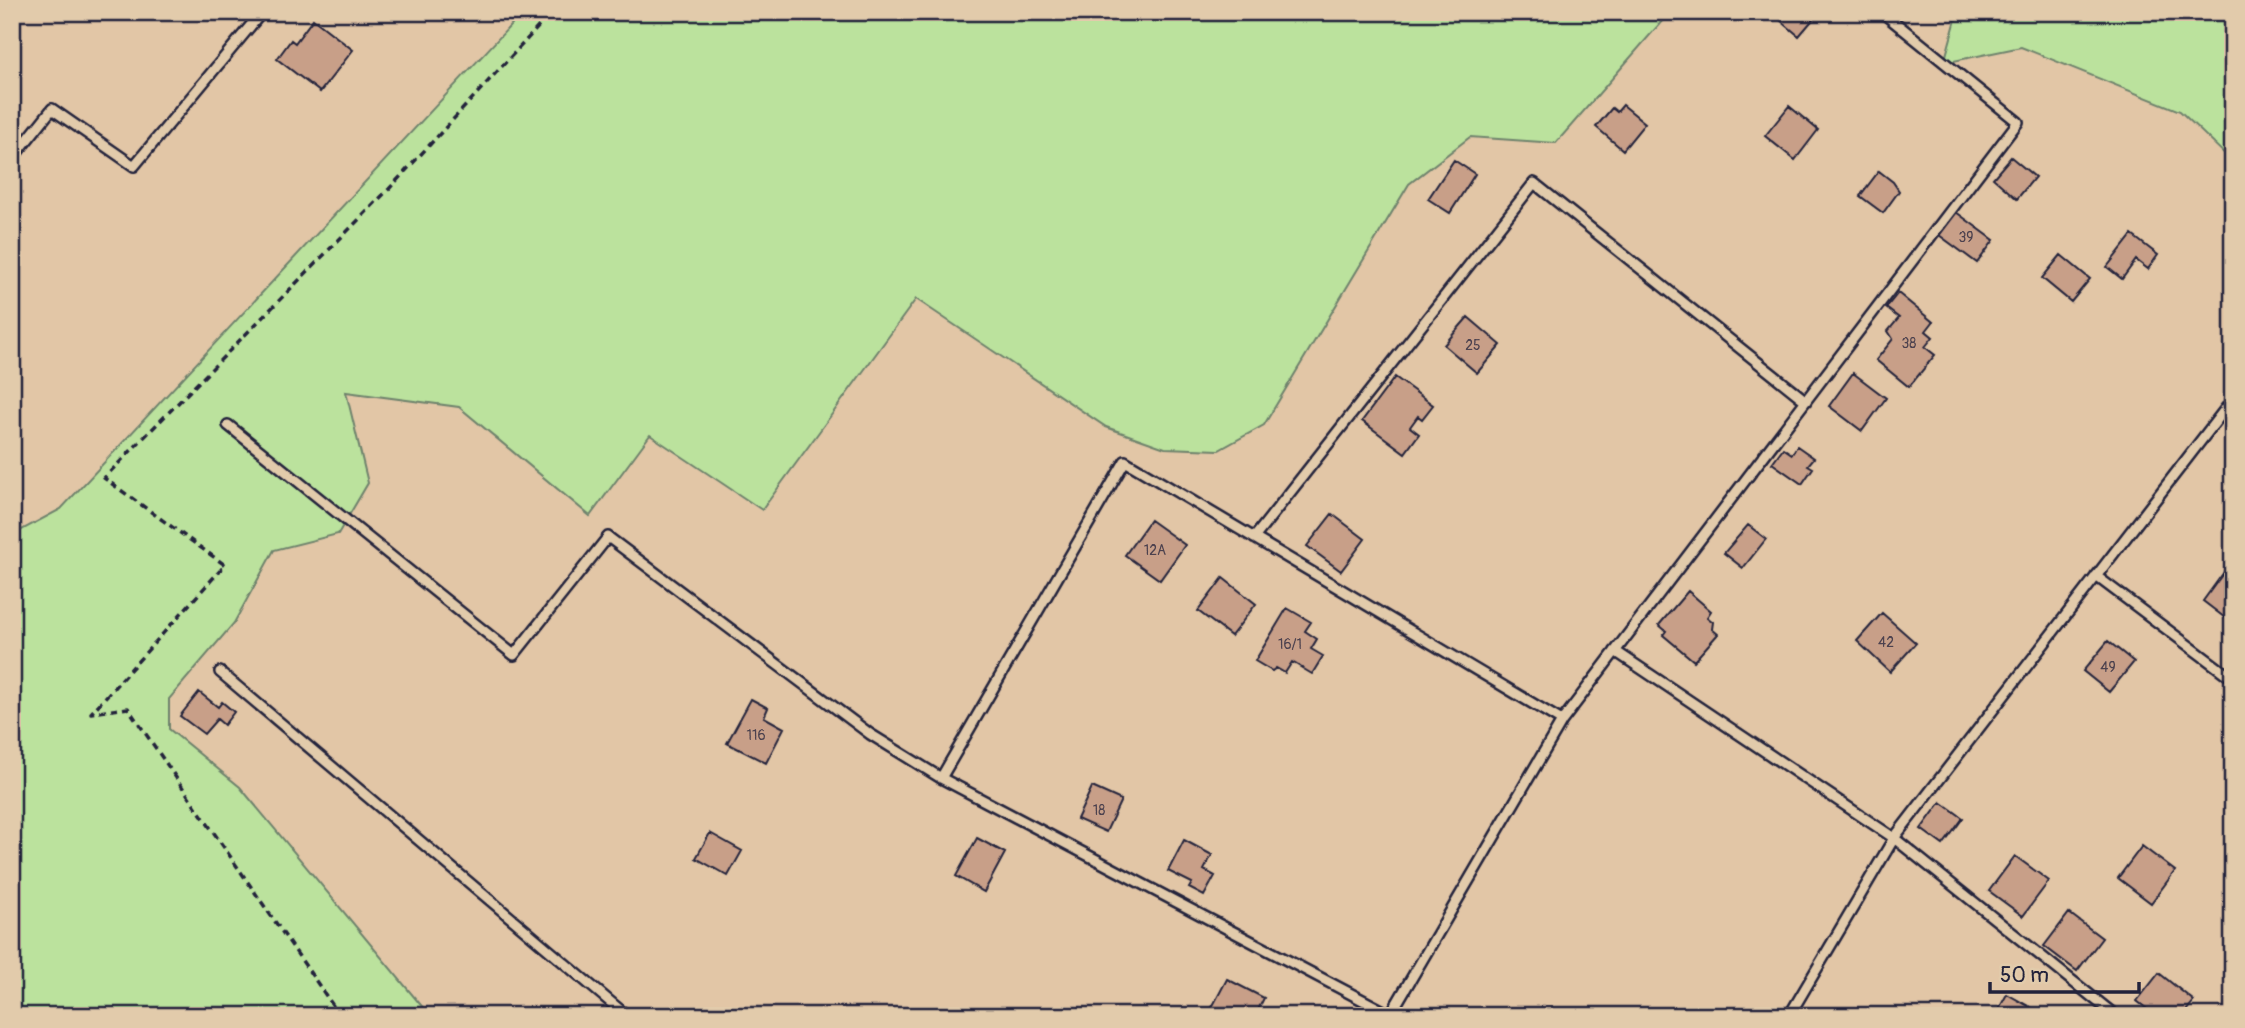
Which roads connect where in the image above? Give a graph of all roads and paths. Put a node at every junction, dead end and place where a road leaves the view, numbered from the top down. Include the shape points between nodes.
1 (262, 12) edge
2 (552, 12) edge
3 (1882, 12) edge
4 (12, 159) edge
5 (2233, 399) edge
6 (1806, 401) junction
7 (228, 425) dead end
8 (1254, 538) junction
9 (2096, 576) junction
10 (1615, 652) junction
11 (220, 672) dead end
12 (2233, 679) edge
13 (1562, 721) junction
14 (941, 778) junction
15 (1894, 838) junction
16 (1387, 1014) edge
17 (340, 1016) edge
18 (627, 1016) edge
19 (1789, 1016) edge
20 (2116, 1016) edge

1 - 4 lane via 134,166 52,109
2 - 17 path via 389,189 104,478 225,565 91,713 128,708
3 - 6 lane via 2018,122
5 - 9 lane
6 - 8 lane via 1534,183
6 - 10 lane
7 - 14 lane via 514,655 608,537 870,734
8 - 13 lane
8 - 14 lane via 1125,461
9 - 12 lane
9 - 15 lane
10 - 13 lane
10 - 15 lane
11 - 18 lane
13 - 16 lane
14 - 16 lane
15 - 19 lane
15 - 20 lane

